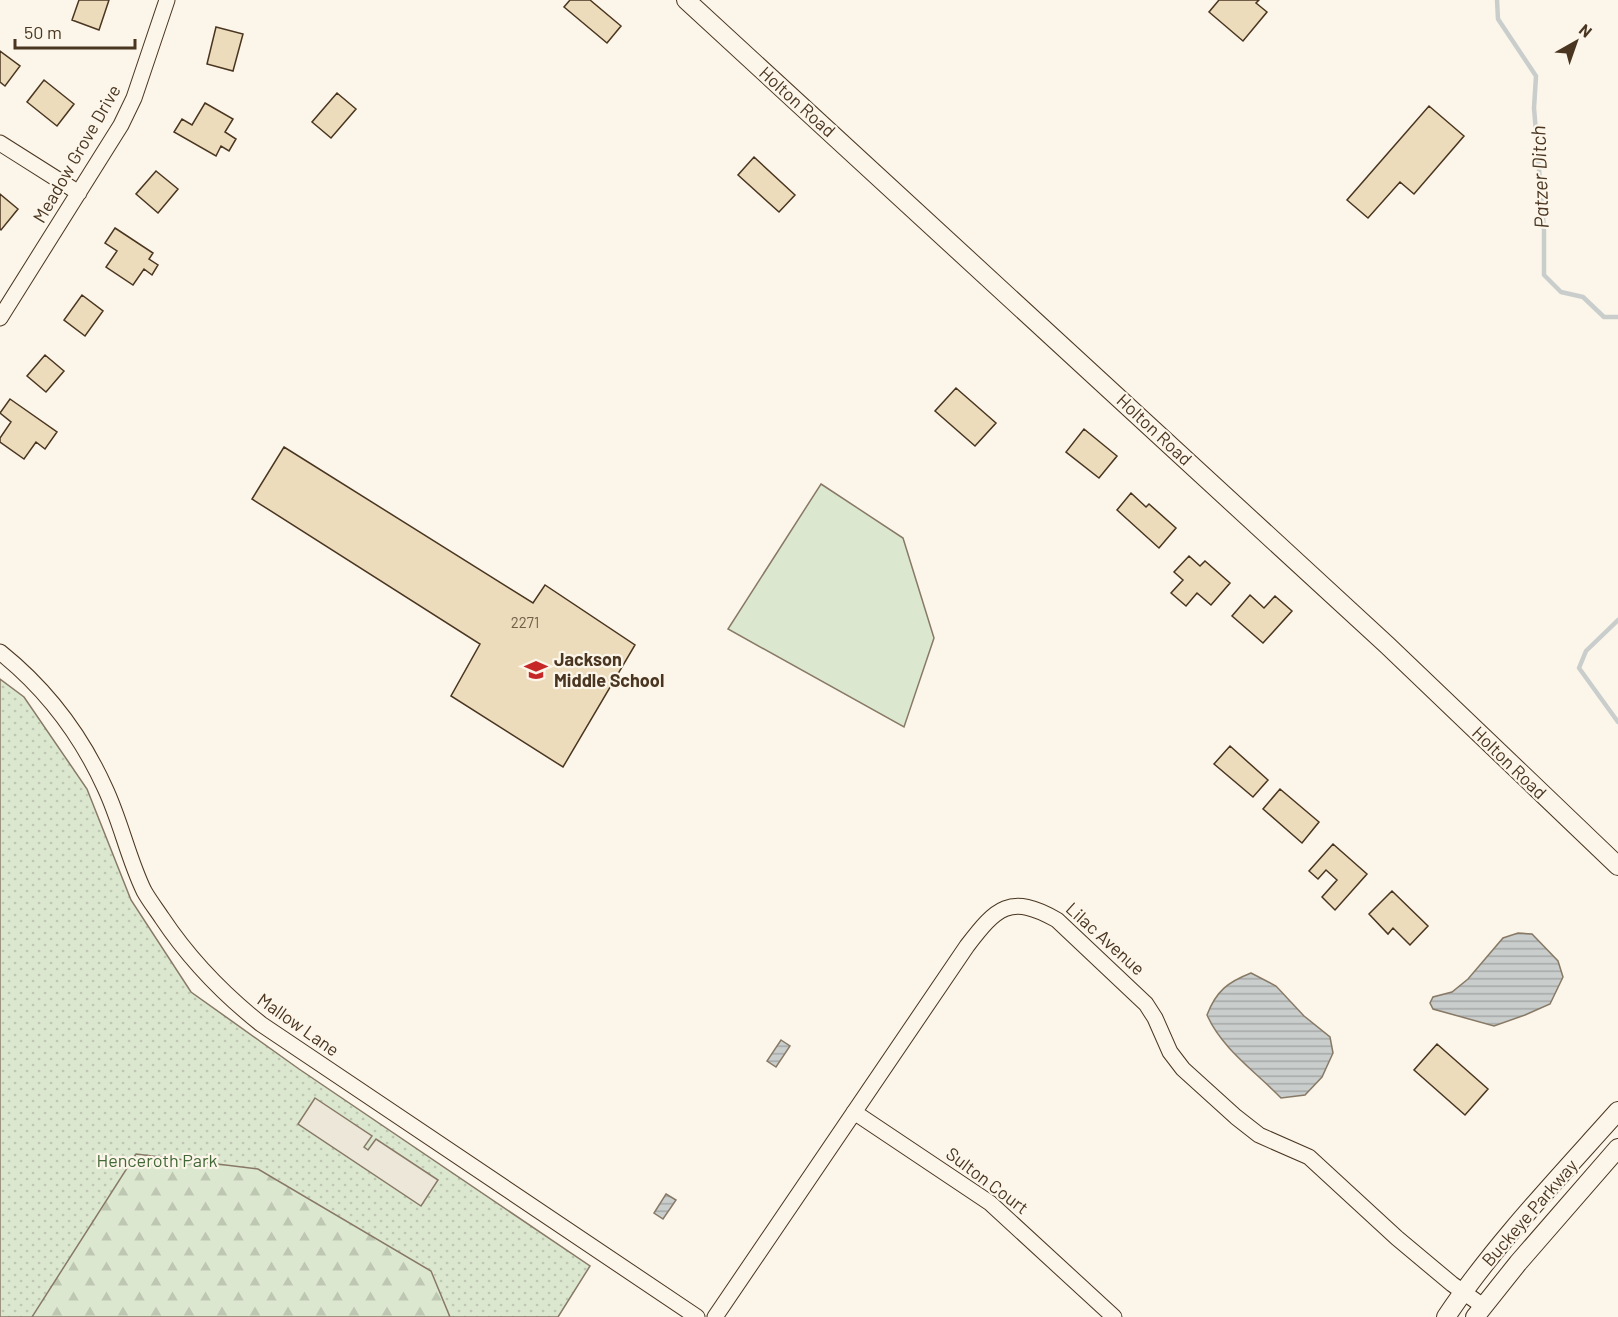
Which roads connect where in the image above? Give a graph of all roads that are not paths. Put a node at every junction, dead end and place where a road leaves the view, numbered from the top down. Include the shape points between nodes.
1 (167, 0) edge
2 (686, 0) edge
3 (0, 143) edge
4 (78, 193) junction
5 (0, 318) edge
6 (0, 652) edge
7 (1618, 866) edge
8 (1618, 1111) edge
9 (854, 1112) junction
10 (1618, 1148) edge
11 (1463, 1292) junction
12 (1479, 1311) edge
13 (697, 1317) edge
14 (716, 1317) edge
15 (1114, 1317) edge
16 (1446, 1317) edge

1 - 4 street, Meadow Grove Drive via 135,98
2 - 7 street, Holton Road via 1387,645
3 - 4 street
4 - 5 street, Meadow Grove Drive
6 - 13 street, Mallow Lane via 41,688 83,746 105,788 145,892 200,970 231,1000
8 - 11 street, Buckeye Parkway
9 - 11 street, Lilac Avenue via 988,919 1012,906 1027,907 1057,920 1135,993 1155,1018 1182,1069 1236,1117 1259,1135 1309,1157
9 - 14 street, Lilac Avenue
9 - 15 street, Sulton Court via 990,1203
10 - 12 street, Buckeye Parkway
11 - 12 street, Lilac Avenue
11 - 16 street, Buckeye Parkway

